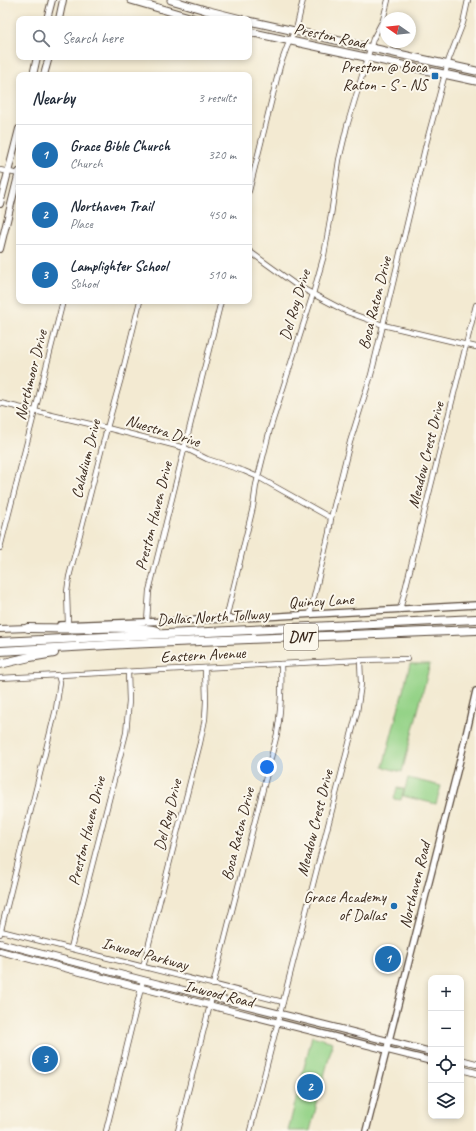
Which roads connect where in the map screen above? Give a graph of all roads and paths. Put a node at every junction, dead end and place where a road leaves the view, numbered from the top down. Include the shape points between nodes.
1 (52, 0) edge
2 (64, 0) edge
3 (131, 0) edge
4 (171, 0) edge
5 (303, 0) edge
6 (388, 0) edge
7 (468, 0) edge
8 (146, 2) edge
9 (205, 10) junction
10 (48, 16) edge
11 (60, 16) edge
12 (187, 16) edge
13 (204, 16) edge
14 (229, 16) edge
15 (252, 22) edge
16 (252, 32) edge
17 (295, 32) junction
18 (290, 41) junction
19 (371, 48) junction
20 (368, 58) junction
21 (36, 60) edge
22 (48, 60) edge
23 (448, 64) junction
24 (476, 70) edge
25 (34, 72) edge
26 (45, 72) edge
27 (445, 75) junction
28 (476, 81) edge
29 (16, 141) edge
30 (0, 170) edge
31 (8, 172) junction
32 (16, 173) edge
33 (252, 179) edge
34 (16, 186) edge
35 (0, 204) edge
36 (0, 249) edge
37 (252, 253) edge
38 (313, 294) junction
39 (62, 304) edge
40 (139, 304) edge
41 (220, 304) edge
42 (476, 306) edge
43 (383, 325) junction
44 (466, 345) junction
45 (476, 347) edge
46 (0, 403) edge
47 (35, 412) junction
48 (107, 428) junction
49 (185, 448) junction
50 (258, 477) junction
51 (331, 518) junction
52 (0, 548) edge
53 (476, 605) edge
54 (400, 610) junction
55 (310, 614) junction
56 (226, 619) junction
57 (476, 619) edge
58 (147, 622) junction
59 (68, 624) junction
60 (28, 628) junction
61 (0, 629) edge
62 (476, 630) edge
63 (170, 633) junction
64 (0, 642) edge
65 (82, 647) junction
66 (0, 651) edge
67 (407, 659) dead end
68 (360, 660) junction
69 (0, 664) edge
70 (282, 664) junction
71 (204, 668) junction
72 (128, 672) junction
73 (58, 675) junction
74 (0, 678) edge
75 (476, 691) edge
76 (0, 932) edge
77 (0, 943) edge
78 (71, 948) junction
79 (0, 951) edge
80 (83, 964) junction
81 (143, 967) junction
82 (81, 973) junction
83 (143, 980) junction
84 (213, 985) junction
85 (141, 988) junction
86 (212, 997) junction
87 (283, 1002) junction
88 (210, 1006) junction
89 (280, 1014) junction
90 (278, 1022) junction
91 (389, 1041) junction
92 (387, 1049) junction
93 (428, 1051) edge
94 (428, 1060) edge
95 (464, 1061) edge
96 (476, 1064) edge
97 (464, 1070) edge
98 (476, 1073) edge
99 (106, 1131) edge
100 (178, 1131) edge
101 (250, 1131) edge
102 (366, 1131) edge

1 - 10 main road
2 - 11 main road
3 - 8 main road
4 - 9 main road
5 - 17 street
6 - 19 street, Del Roy Drive
7 - 23 street, Boca Raton Drive via 463,23
8 - 12 main road
9 - 13 main road
9 - 14 main road
15 - 17 main road, Preston Road
16 - 18 main road, Preston Road
17 - 18 street
17 - 19 main road, Preston Road
18 - 20 main road, Preston Road
18 - 33 street via 280,66
19 - 20 street, Del Roy Drive
19 - 23 main road, Preston Road
20 - 27 main road, Preston Road
20 - 38 street, Del Roy Drive via 342,142 327,241
21 - 25 main road
22 - 26 main road
23 - 24 main road, Preston Road
23 - 27 street, Boca Raton Drive
27 - 28 main road, Preston Road
27 - 43 street, Boca Raton Drive
29 - 31 main road
30 - 31 street
31 - 32 street
31 - 35 main road
34 - 36 main road
37 - 38 street
38 - 43 street via 347,312
38 - 50 street, Del Roy Drive via 270,429
39 - 47 street, Northmoor Drive
40 - 48 street, Caladium Drive
41 - 49 street, Preston Haven Drive
42 - 44 street, Meadow Crest Drive
43 - 44 street
43 - 51 street, Boca Raton Drive
44 - 45 street
44 - 54 street, Meadow Crest Drive
46 - 47 street, Nuestra Drive
47 - 48 street, Nuestra Drive
47 - 52 street, Northmoor Drive
48 - 49 street, Nuestra Drive
48 - 59 street, Caladium Drive via 69,577
49 - 50 street, Nuestra Drive via 207,459
49 - 58 street, Preston Haven Drive via 149,591
50 - 51 street, Nuestra Drive
50 - 56 street, Del Roy Drive
51 - 55 street, Boca Raton Drive
53 - 54 street, Quincy Lane
54 - 55 street, Quincy Lane
55 - 56 street, Quincy Lane
56 - 58 street, Quincy Lane
57 - 63 highway, Dallas North Tollway / DNT
58 - 59 street, Quincy Lane
59 - 60 street, Quincy Lane
60 - 61 main road, Quincy Lane
60 - 63 highway via 149,629
62 - 65 highway, Dallas North Tollway / DNT
63 - 64 highway, Dallas North Tollway / DNT
65 - 66 highway, Dallas North Tollway / DNT
65 - 69 highway
67 - 68 street, Eastern Avenue
68 - 70 street, Eastern Avenue
68 - 87 street, Meadow Crest Drive via 361,684 357,712
70 - 71 street, Eastern Avenue
70 - 84 street, Boca Raton Drive via 277,734
71 - 72 street, Eastern Avenue
71 - 81 street, Del Roy Drive via 206,700 200,743
72 - 73 street, Eastern Avenue
72 - 78 street, Preston Haven Drive via 126,733
73 - 74 street, Eastern Avenue
73 - 76 street via 60,682 56,709
75 - 91 street, Northaven Road
76 - 78 street, Inwood Parkway
77 - 80 main road, Inwood Road
78 - 81 street, Inwood Parkway
79 - 82 main road, Inwood Road
80 - 82 main road
80 - 83 main road, Inwood Road
81 - 84 street, Inwood Parkway
82 - 85 main road, Inwood Road
83 - 85 street
83 - 86 main road, Inwood Road
84 - 87 street, Inwood Parkway
85 - 88 main road, Inwood Road
85 - 99 street
86 - 88 street
86 - 89 main road, Inwood Road
87 - 89 street, Meadow Crest Drive
88 - 90 main road, Inwood Road
88 - 100 street
89 - 90 street, Meadow Crest Drive
89 - 91 main road, Inwood Road
90 - 92 main road, Inwood Road
90 - 101 street, Meadow Crest Drive
91 - 92 street, Northaven Road
91 - 93 main road, Inwood Road
92 - 94 main road, Inwood Road
92 - 102 street, Northaven Road
95 - 96 main road
97 - 98 main road

